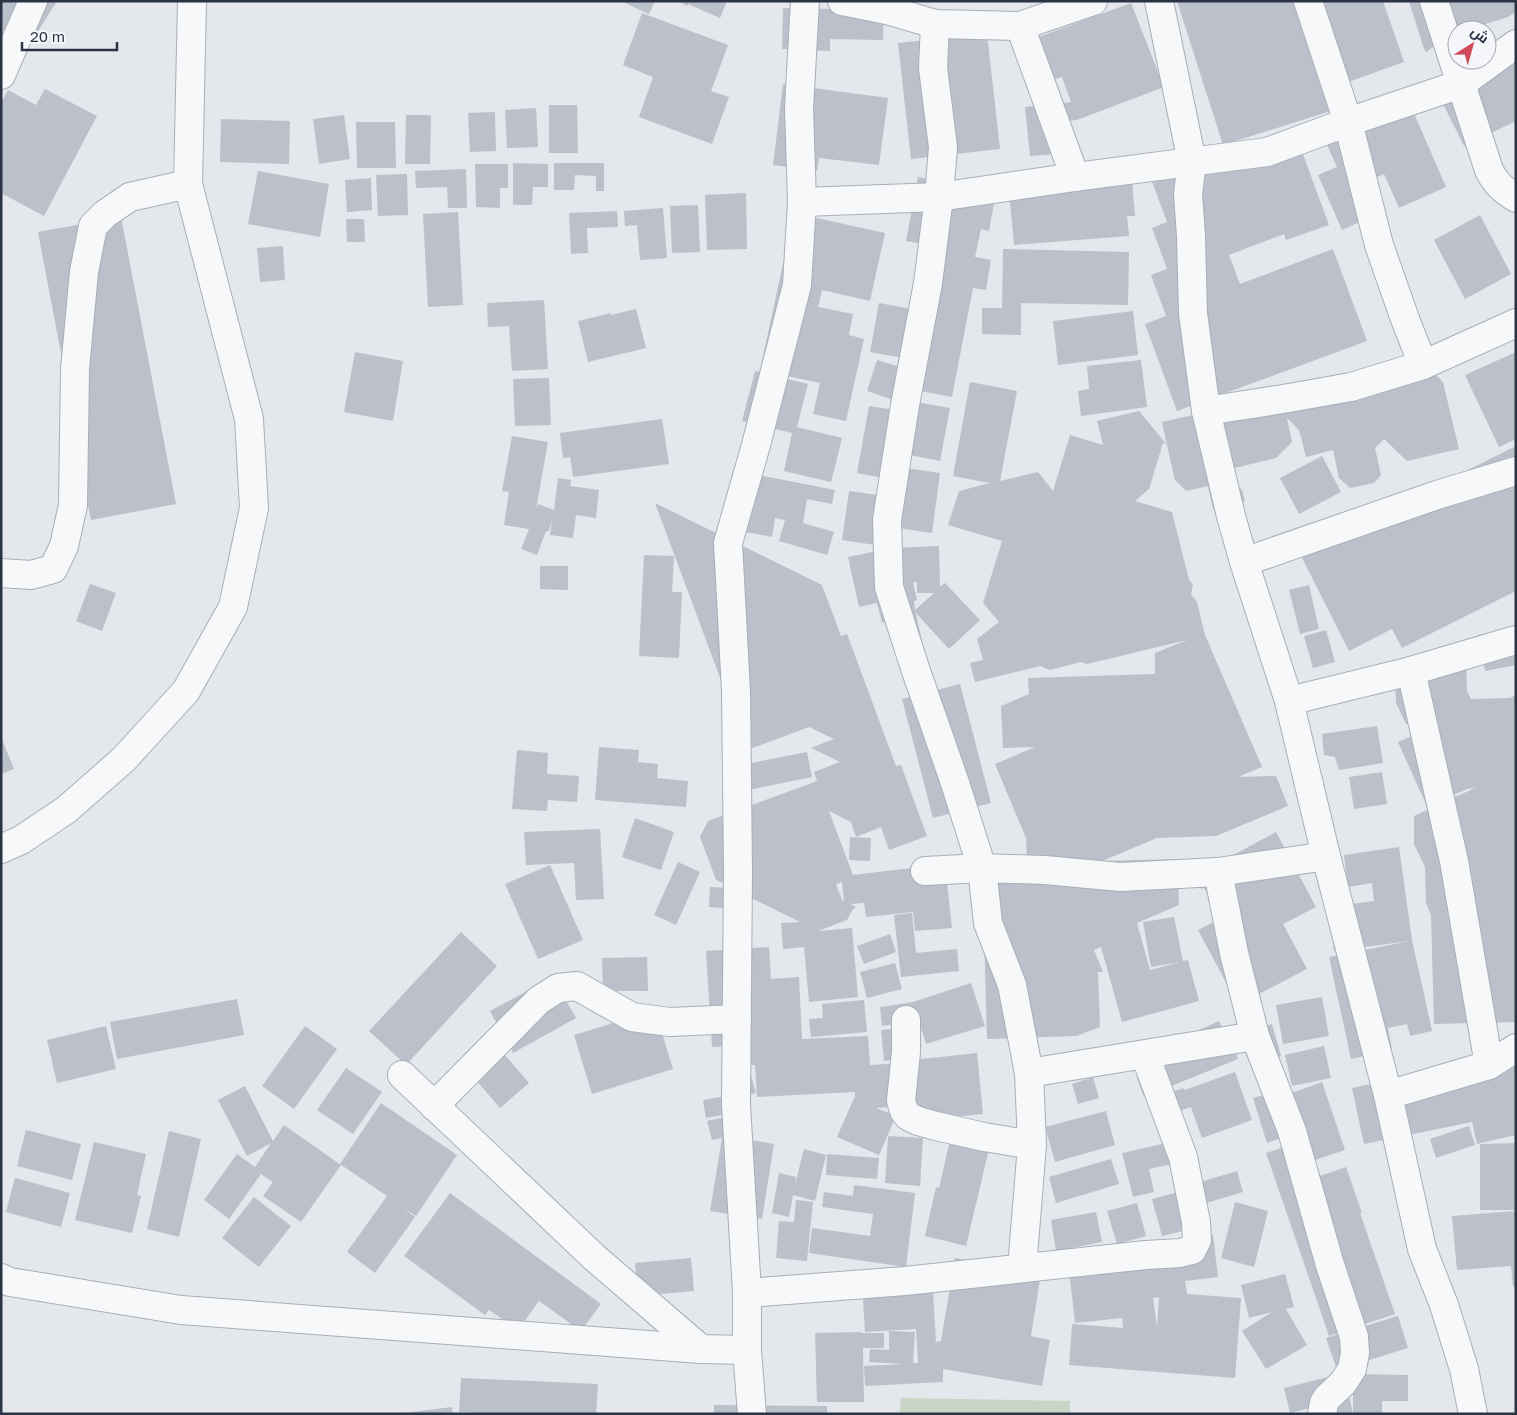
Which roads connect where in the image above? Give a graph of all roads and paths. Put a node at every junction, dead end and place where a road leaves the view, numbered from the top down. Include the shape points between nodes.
1 (33, 1) edge
2 (192, 1) edge
3 (805, 1) edge
4 (842, 1) edge
5 (1093, 1) edge
6 (1159, 1) edge
7 (1308, 1) edge
8 (1434, 1) edge
9 (935, 24) junction
10 (1020, 26) junction
11 (1516, 44) edge
12 (1, 75) edge
13 (1461, 84) junction
14 (1348, 122) junction
15 (1192, 162) junction
16 (1075, 177) junction
17 (188, 184) junction
18 (939, 197) junction
19 (1516, 198) edge
20 (802, 202) junction
21 (1516, 323) edge
22 (1423, 365) junction
23 (1206, 411) junction
24 (1516, 472) edge
25 (1244, 562) junction
26 (1, 573) edge
27 (1516, 640) edge
28 (1411, 671) junction
29 (1290, 701) junction
30 (1, 849) edge
31 (1326, 856) junction
32 (982, 868) junction
33 (925, 870) dead end
34 (1218, 872) junction
35 (737, 1019) junction
36 (906, 1020) dead end
37 (1255, 1036) junction
38 (1516, 1048) edge
39 (1145, 1054) junction
40 (1489, 1065) junction
41 (1029, 1073) junction
42 (402, 1075) dead end
43 (1388, 1094) junction
44 (434, 1106) junction
45 (1032, 1145) junction
46 (1022, 1268) junction
47 (1, 1278) edge
48 (747, 1293) junction
49 (701, 1349) junction
50 (747, 1350) junction
51 (752, 1414) edge
52 (1322, 1414) edge
53 (1473, 1414) edge

1 - 12 street
2 - 17 street
3 - 20 street via 799,108
4 - 9 street
5 - 10 street
6 - 15 street
7 - 14 street
8 - 13 street
9 - 10 street
9 - 18 street via 933,68 943,147
10 - 16 street
11 - 13 street
13 - 14 street
13 - 19 street via 1494,181
14 - 15 street via 1267,152
14 - 22 street via 1379,245
15 - 16 street
15 - 23 street via 1188,194 1193,313
16 - 18 street
17 - 26 street via 130,197 93,226 84,272 75,369 73,506 64,546 53,569 31,575
17 - 30 street via 249,419 254,508 233,607 186,691 124,759 66,810 21,840
18 - 20 street
18 - 32 street via 928,283 887,520 889,586
20 - 35 street via 797,286 728,543 736,701
21 - 22 street
22 - 23 street via 1352,387
23 - 25 street
24 - 25 street via 1438,495
25 - 29 street
27 - 28 street
28 - 29 street
28 - 40 street via 1454,861
29 - 31 street
31 - 34 street
31 - 43 street
32 - 33 street
32 - 34 street via 1120,876
32 - 41 street via 988,923 1012,985
34 - 37 street
35 - 44 street via 670,1022 632,1017 577,986 558,988 539,1000
35 - 48 street via 736,1104
36 - 45 street via 901,1101 908,1116 936,1126
37 - 39 street
37 - 52 street via 1292,1131 1354,1337 1352,1370 1327,1398
38 - 40 street
39 - 41 street
39 - 46 street via 1182,1157 1196,1222 1196,1244 1192,1250 1180,1253
40 - 43 street
41 - 45 street
42 - 44 street
43 - 53 street via 1422,1249 1464,1369
44 - 49 street via 595,1258
45 - 46 street
46 - 48 street
47 - 49 street via 181,1310
48 - 50 street
49 - 50 street
50 - 51 street

